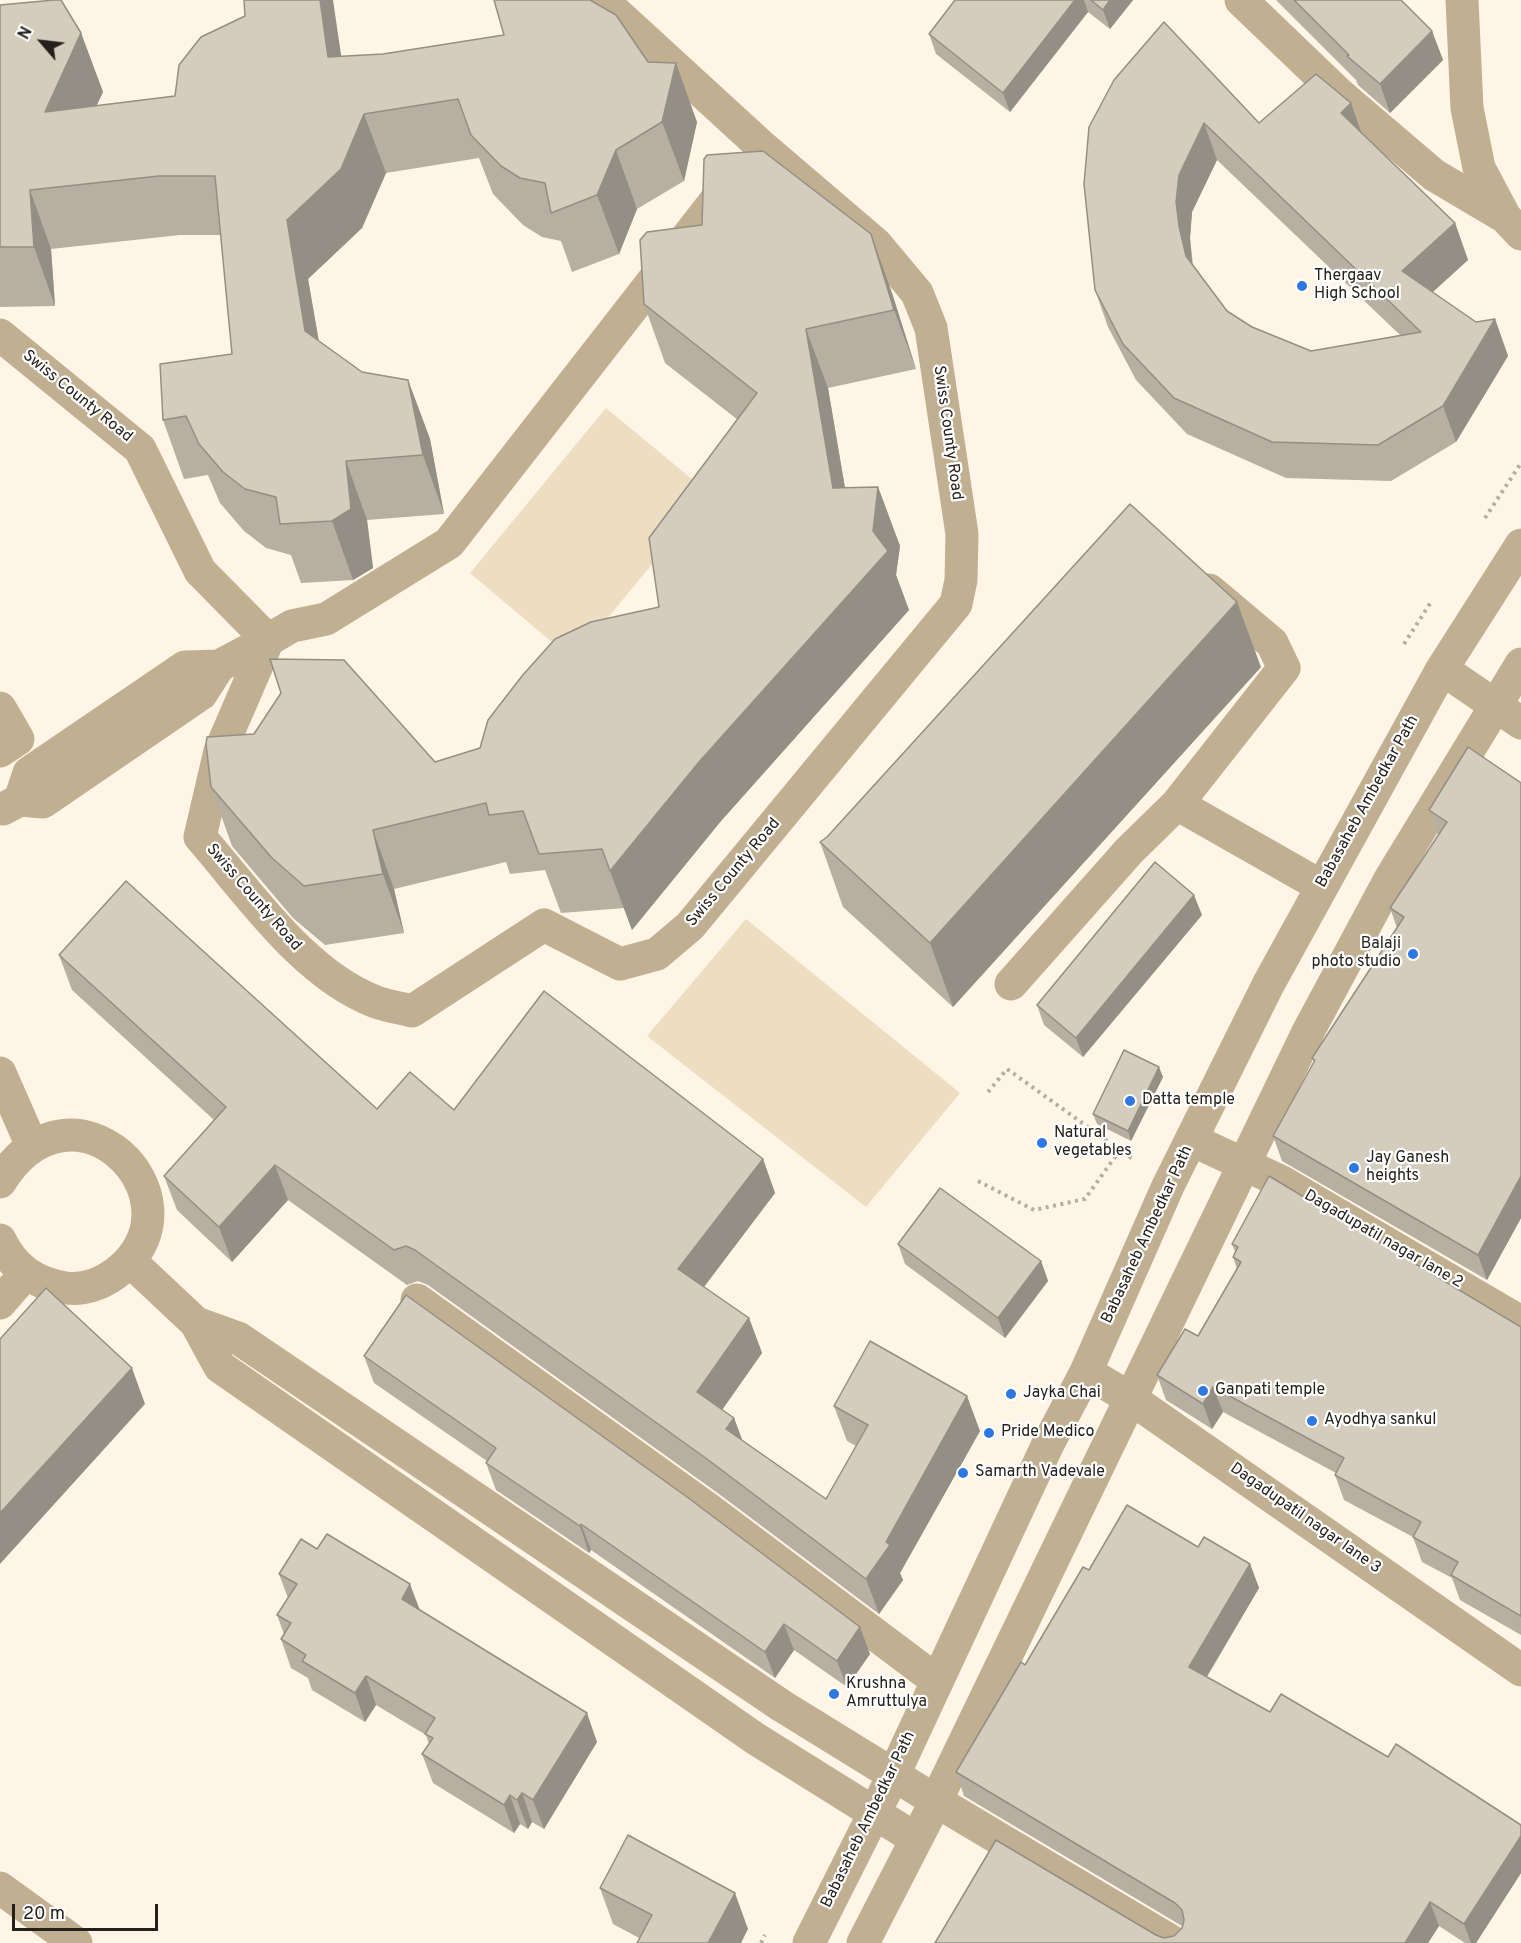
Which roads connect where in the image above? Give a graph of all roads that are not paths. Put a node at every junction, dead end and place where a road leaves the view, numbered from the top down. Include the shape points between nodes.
1 (602, 0) edge
2 (1241, 0) edge
3 (1462, 0) edge
4 (759, 144) junction
5 (1513, 226) edge
6 (0, 334) edge
7 (1521, 545) edge
8 (1186, 571) edge
9 (268, 640) junction
10 (1521, 664) edge
11 (1442, 669) junction
12 (0, 708) edge
13 (1509, 714) edge
14 (0, 751) edge
15 (1177, 804) junction
16 (10, 805) edge
17 (1321, 886) junction
18 (1011, 984) dead end
19 (0, 1073) edge
20 (1192, 1140) junction
21 (32, 1146) junction
22 (1243, 1162) junction
23 (0, 1182) edge
24 (0, 1240) edge
25 (130, 1261) junction
26 (25, 1274) junction
27 (417, 1300) edge
28 (0, 1303) edge
29 (1521, 1322) edge
30 (196, 1323) junction
31 (1086, 1372) junction
32 (1130, 1398) junction
33 (1521, 1670) edge
34 (936, 1680) junction
35 (894, 1774) junction
36 (936, 1801) junction
37 (874, 1814) junction
38 (916, 1839) junction
39 (0, 1888) edge
40 (76, 1943) edge
41 (809, 1943) edge
42 (863, 1943) edge
43 (1174, 1943) edge

1 - 4 street, Swiss County Road
2 - 5 street via 1338,93 1434,175
3 - 5 street via 1467,108 1479,168
4 - 9 street via 449,543 326,620 292,626
4 - 9 street, Swiss County Road via 876,244 917,293 931,328 962,534 961,580 956,604 940,625 690,926 657,954 620,964 544,925 412,1011 375,1001 337,980 303,954 200,837 220,751
6 - 9 street, Swiss County Road via 140,448 200,571
7 - 11 street, Babasaheb Ambedkar Path
8 - 15 street via 1272,643 1284,668
9 - 16 street via 219,666 201,694 43,802
10 - 13 street
11 - 13 street
11 - 17 street, Babasaheb Ambedkar Path
12 - 14 street via 18,739
13 - 22 street via 1390,879 1308,1030
15 - 17 street
15 - 18 street via 1129,851
17 - 20 street, Babasaheb Ambedkar Path
19 - 21 street
20 - 22 street, Dagadupatil nagar lane 2
20 - 31 street, Babasaheb Ambedkar Path
21 - 23 street via 12,1162
21 - 25 street via 56,1137 82,1136 107,1144 128,1160 142,1182 147,1208 144,1234
22 - 29 street, Dagadupatil nagar lane 2
22 - 32 street
24 - 26 street via 7,1256
25 - 26 street via 93,1286 70,1289 46,1285
25 - 30 street
26 - 28 street
27 - 34 street via 708,1509
30 - 35 street via 238,1338 782,1706
30 - 37 street via 220,1367 756,1739
31 - 32 street, Dagadupatil nagar lane 3
31 - 34 street, Babasaheb Ambedkar Path
32 - 33 street, Dagadupatil nagar lane 3
32 - 36 street
34 - 35 street, Babasaheb Ambedkar Path
35 - 36 street
35 - 37 street, Babasaheb Ambedkar Path
36 - 38 street
36 - 43 street
37 - 38 street
37 - 41 street, Babasaheb Ambedkar Path
38 - 42 street
39 - 40 street

